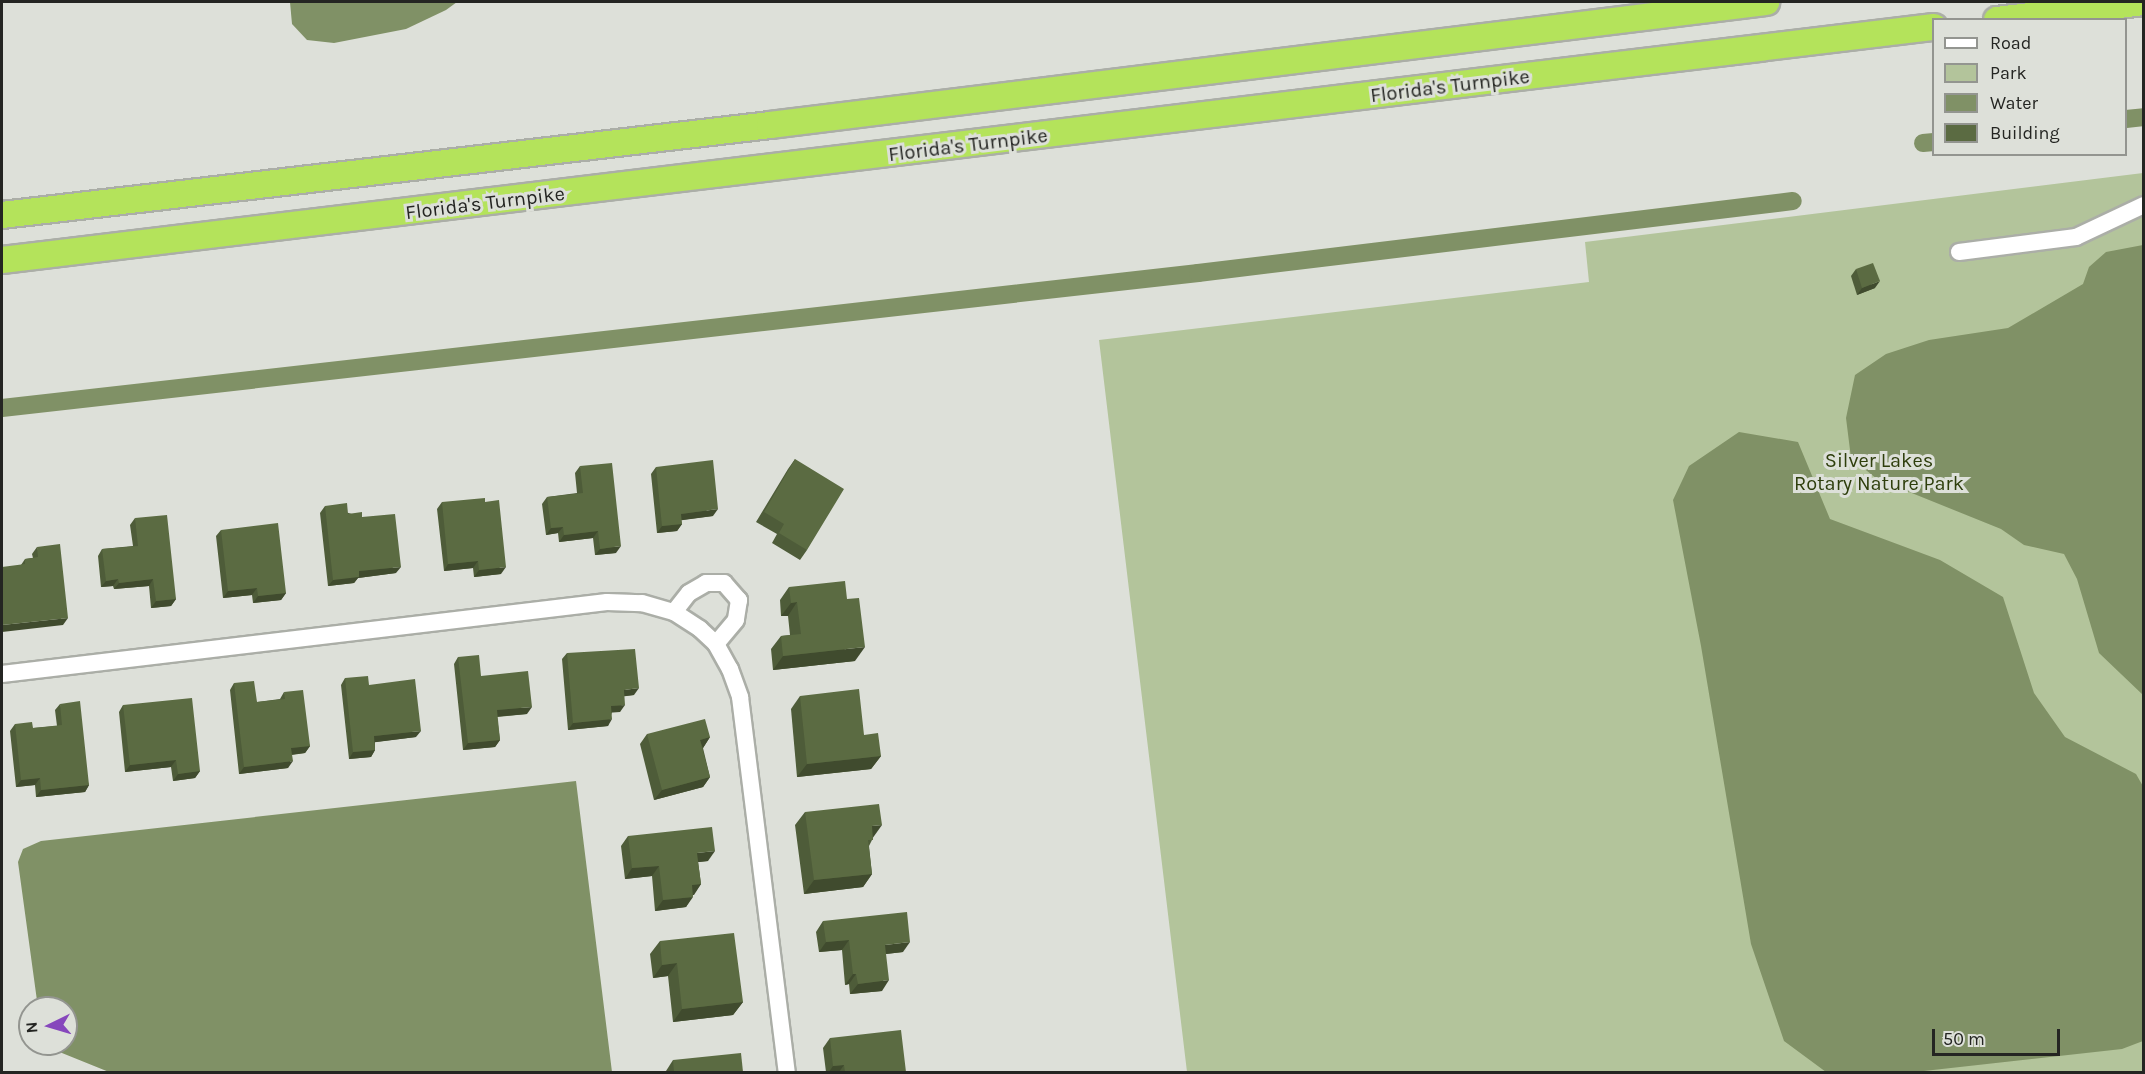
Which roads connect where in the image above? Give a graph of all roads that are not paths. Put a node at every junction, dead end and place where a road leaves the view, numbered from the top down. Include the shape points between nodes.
1 (1766, 2) edge
2 (2144, 2) edge
3 (2014, 18) edge
4 (1932, 27) edge
5 (2144, 205) edge
6 (2, 215) edge
7 (1959, 252) dead end
8 (44, 255) junction
9 (2, 260) edge
10 (2, 268) edge
11 (674, 612) junction
12 (716, 644) junction
13 (2, 674) edge
14 (787, 1072) edge

1 - 6 highway via 782,124
2 - 3 highway
4 - 8 highway, Florida's Turnpike
5 - 7 street via 2076,237
8 - 9 highway, Florida's Turnpike
8 - 10 highway
11 - 12 street
11 - 12 street via 689,593 706,583 724,583 739,600 736,620
11 - 13 street via 642,603 607,602
12 - 14 street via 740,697

